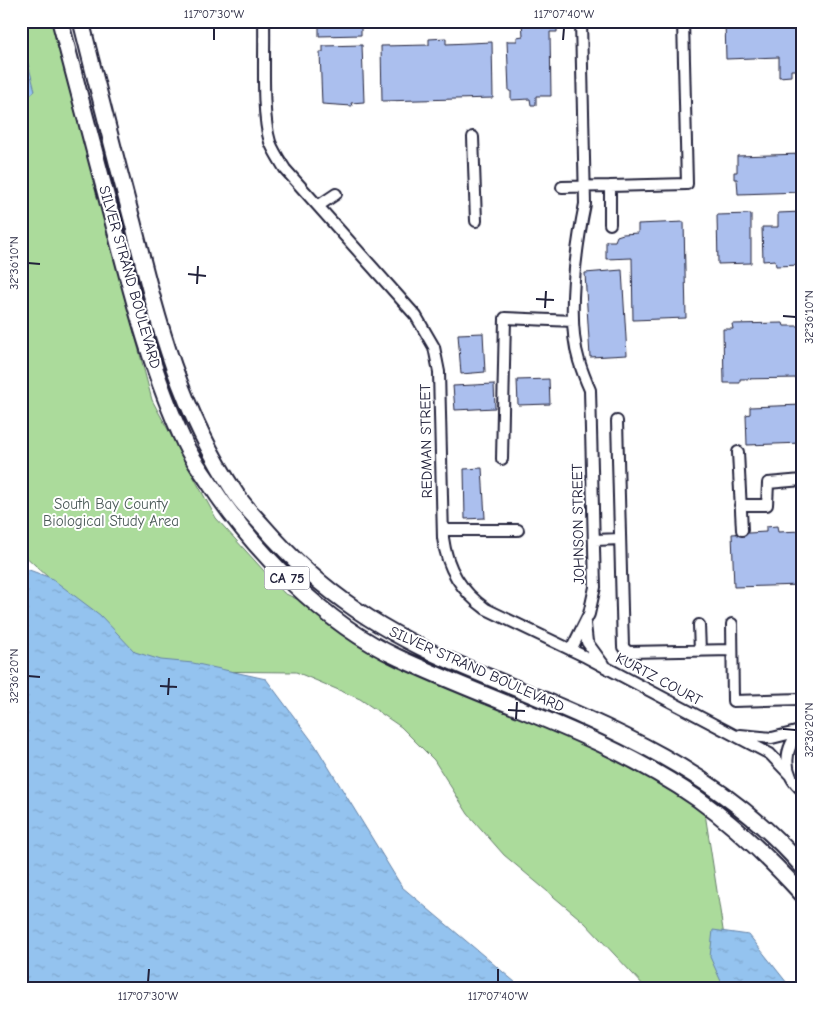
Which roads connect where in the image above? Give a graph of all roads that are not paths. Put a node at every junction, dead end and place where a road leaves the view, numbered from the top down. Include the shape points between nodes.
1 (60, 21) edge
2 (81, 21) edge
3 (264, 21) edge
4 (581, 21) edge
5 (683, 21) edge
6 (473, 137) dead end
7 (585, 186) junction
8 (610, 186) junction
9 (562, 187) dead end
10 (336, 194) dead end
11 (318, 206) junction
12 (476, 221) dead end
13 (610, 224) dead end
14 (573, 321) junction
15 (617, 421) dead end
16 (738, 452) dead end
17 (502, 459) dead end
18 (802, 480) edge
19 (740, 505) junction
20 (443, 530) junction
21 (518, 530) dead end
22 (742, 530) dead end
23 (620, 539) junction
24 (594, 540) junction
25 (585, 623) junction
26 (732, 624) dead end
27 (699, 625) dead end
28 (571, 650) junction
29 (732, 650) junction
30 (700, 651) junction
31 (625, 678) junction
32 (802, 699) edge
33 (801, 731) edge
34 (733, 734) junction
35 (790, 775) junction
36 (802, 790) edge
37 (802, 866) edge
38 (802, 894) edge

1 - 38 highway, SILVER STRAND BOULEVARD / CA 75 via 138,318 162,388 186,447 223,504 260,551 322,608 394,656 596,742 697,798 739,830
2 - 37 highway, SILVER STRAND BOULEVARD / CA 75 via 156,316 178,383 203,438 238,497 305,569 337,597 371,620 403,639 654,749 754,818
3 - 11 street, REDMAN STREET via 266,116 271,144 285,169
4 - 7 street
5 - 8 street via 687,184
6 - 12 street
7 - 8 street
7 - 9 street
7 - 14 street, JOHNSON STREET
8 - 13 street
10 - 11 street
11 - 20 street, REDMAN STREET via 416,316 434,347 439,372
14 - 17 street via 504,318
14 - 24 street, JOHNSON STREET via 579,360 590,390
15 - 23 street
16 - 19 street
18 - 19 street via 768,483 767,505
19 - 22 street
20 - 21 street
20 - 28 street, REDMAN STREET via 445,553 465,592 486,608
23 - 24 street
23 - 30 street via 623,647 628,652
24 - 25 street, JOHNSON STREET via 595,587
25 - 28 street, JOHNSON STREET
25 - 31 street via 587,641 594,653
26 - 29 street
27 - 30 street
28 - 31 street, KURTZ COURT
29 - 30 street
29 - 32 street via 733,701
31 - 34 street, KURTZ COURT
33 - 34 street, KURTZ COURT via 772,738
33 - 35 street via 789,746
34 - 35 street, KURTZ COURT via 770,754
35 - 36 street, KURTZ COURT

